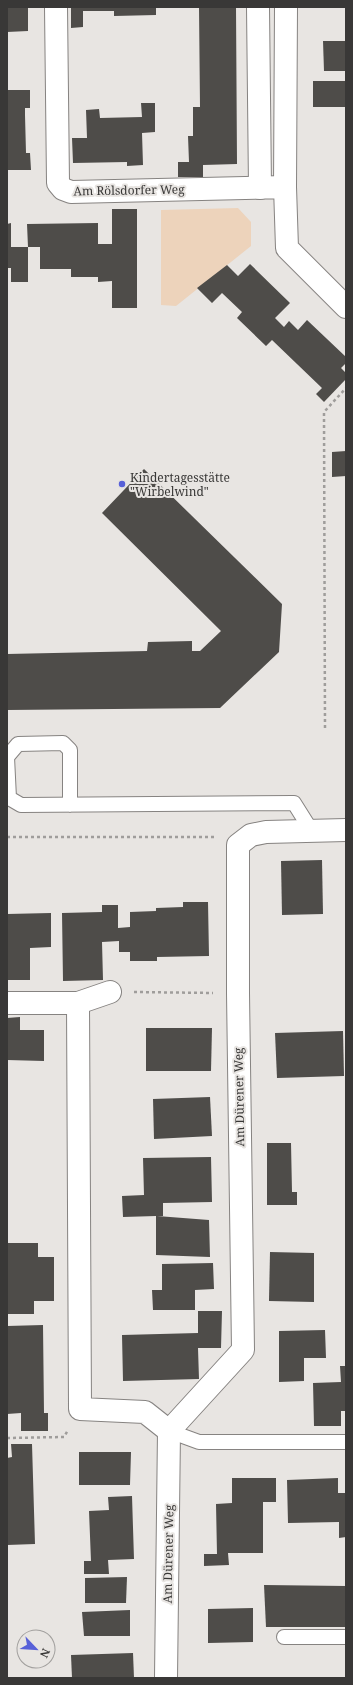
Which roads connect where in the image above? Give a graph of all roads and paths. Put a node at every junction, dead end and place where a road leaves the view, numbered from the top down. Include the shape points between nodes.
1 (56, 7) edge
2 (258, 7) edge
3 (286, 7) edge
4 (285, 187) junction
5 (260, 188) junction
6 (346, 307) edge
7 (346, 388) edge
8 (325, 728) dead end
9 (70, 804) junction
10 (311, 830) junction
11 (346, 830) edge
12 (7, 837) edge
13 (238, 845) junction
14 (110, 992) joint
15 (238, 993) junction
16 (7, 1003) edge
17 (78, 1003) junction
18 (80, 1408) junction
19 (169, 1431) junction
20 (7, 1438) edge
21 (346, 1442) edge
22 (284, 1637) dead end
23 (346, 1637) edge
24 (166, 1678) edge

1 - 5 street, Am Rölsdorfer Weg via 58,183 63,189 71,192
2 - 5 street
3 - 4 street
4 - 5 street, Am Rölsdorfer Weg
4 - 6 street via 287,248
7 - 8 path via 324,412
9 - 9 lane via 21,805 8,798 7,757 18,744 63,743 70,750
9 - 10 lane via 294,803
10 - 11 street
10 - 13 street via 251,835
12 - 13 path via 211,836
13 - 15 street, Am Dürener Weg
14 - 15 path
14 - 17 street
15 - 19 street, Am Dürener Weg via 243,1350
16 - 17 street
17 - 18 street
18 - 19 street via 145,1412
18 - 20 path via 64,1437
19 - 21 lane via 199,1442
19 - 24 street, Am Dürener Weg
22 - 23 lane

